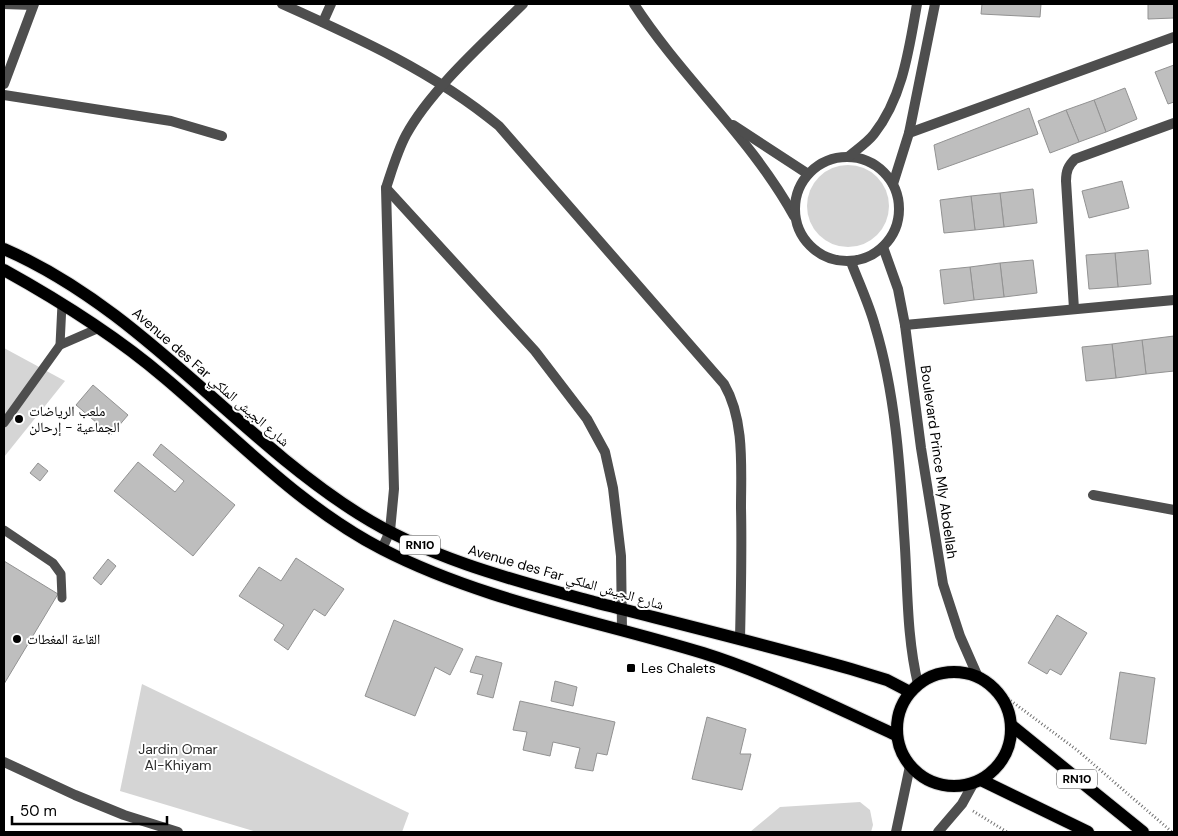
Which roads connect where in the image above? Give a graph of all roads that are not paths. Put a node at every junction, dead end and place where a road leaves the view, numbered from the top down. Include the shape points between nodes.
1 (4, 4) edge
2 (34, 4) edge
3 (282, 4) edge
4 (331, 4) edge
5 (523, 4) edge
6 (634, 4) edge
7 (917, 4) edge
8 (935, 4) edge
9 (323, 22) junction
10 (1174, 37) edge
11 (4, 84) edge
12 (443, 85) junction
13 (4, 95) edge
14 (726, 120) junction
15 (1174, 123) edge
16 (909, 133) junction
17 (222, 136) dead end
18 (848, 157) junction
19 (808, 174) junction
20 (893, 184) junction
21 (386, 188) junction
22 (795, 216) junction
23 (883, 247) junction
24 (4, 249) edge
25 (851, 262) junction
26 (4, 270) edge
27 (1174, 300) edge
28 (62, 304) junction
29 (1074, 309) junction
30 (905, 325) junction
31 (99, 328) junction
32 (60, 345) junction
33 (4, 423) edge
34 (1093, 495) dead end
35 (1174, 510) edge
36 (4, 530) edge
37 (390, 531) junction
38 (382, 549) junction
39 (62, 598) dead end
40 (623, 609) junction
41 (622, 630) junction
42 (740, 639) junction
43 (978, 678) junction
44 (914, 688) junction
45 (1011, 725) junction
46 (896, 735) junction
47 (4, 762) edge
48 (910, 766) junction
49 (977, 782) junction
50 (174, 831) edge
51 (896, 832) edge
52 (938, 832) edge
53 (1088, 832) edge
54 (1143, 832) edge

1 - 2 street
2 - 11 street
3 - 9 street
4 - 9 street
5 - 12 street
6 - 14 street via 676,63
7 - 18 street via 895,99 873,136
8 - 16 street
9 - 12 street via 406,62
10 - 16 street
12 - 21 street via 407,133
12 - 42 street via 499,126 681,333 732,398 741,466
13 - 17 street via 171,121
14 - 19 street
14 - 22 street
15 - 29 street via 1075,159 1070,164 1066,181
16 - 20 street
18 - 19 street via 820,164
18 - 20 street via 874,164
19 - 22 street via 795,201
20 - 23 street via 899,200 899,217 894,233
21 - 37 street via 394,489
21 - 40 street via 535,351 587,419 605,452 614,488
22 - 25 street via 799,232 808,245 835,260
23 - 25 street via 869,257
23 - 30 street, Boulevard Prince Mly Abdellah via 898,288
24 - 37 main road, Avenue des Far شارع الجيش الملكي / RN10 via 46,268 85,292 159,351 286,462 341,502
25 - 44 street via 875,325 887,374 904,532
26 - 28 main road, RN10
27 - 29 street
28 - 31 main road, RN10
28 - 32 lane
29 - 30 street
30 - 43 street, Boulevard Prince Mly Abdellah via 943,584
31 - 32 lane
31 - 38 main road, RN10 via 164,376 280,480 349,530
32 - 33 lane
34 - 35 street
36 - 39 lane via 53,563 61,574
37 - 38 street
37 - 40 main road, Avenue des Far شارع الجيش الملكي / RN10 via 457,562
38 - 41 main road, RN10 via 452,581
40 - 41 street
40 - 42 main road, Avenue des Far شارع الجيش الملكي / RN10
41 - 46 main road, RN10 via 704,653 793,686
42 - 44 main road, Avenue des Far شارع الجيش الملكي / RN10
43 - 44 main road via 958,672 937,674
43 - 45 main road via 1001,697
44 - 46 main road via 898,712
45 - 49 main road via 1010,742 1004,757 994,771
45 - 54 main road, RN10
46 - 48 main road via 901,753
47 - 50 street via 83,799
48 - 49 main road via 935,784 958,787
48 - 51 street
49 - 52 street
49 - 53 main road

